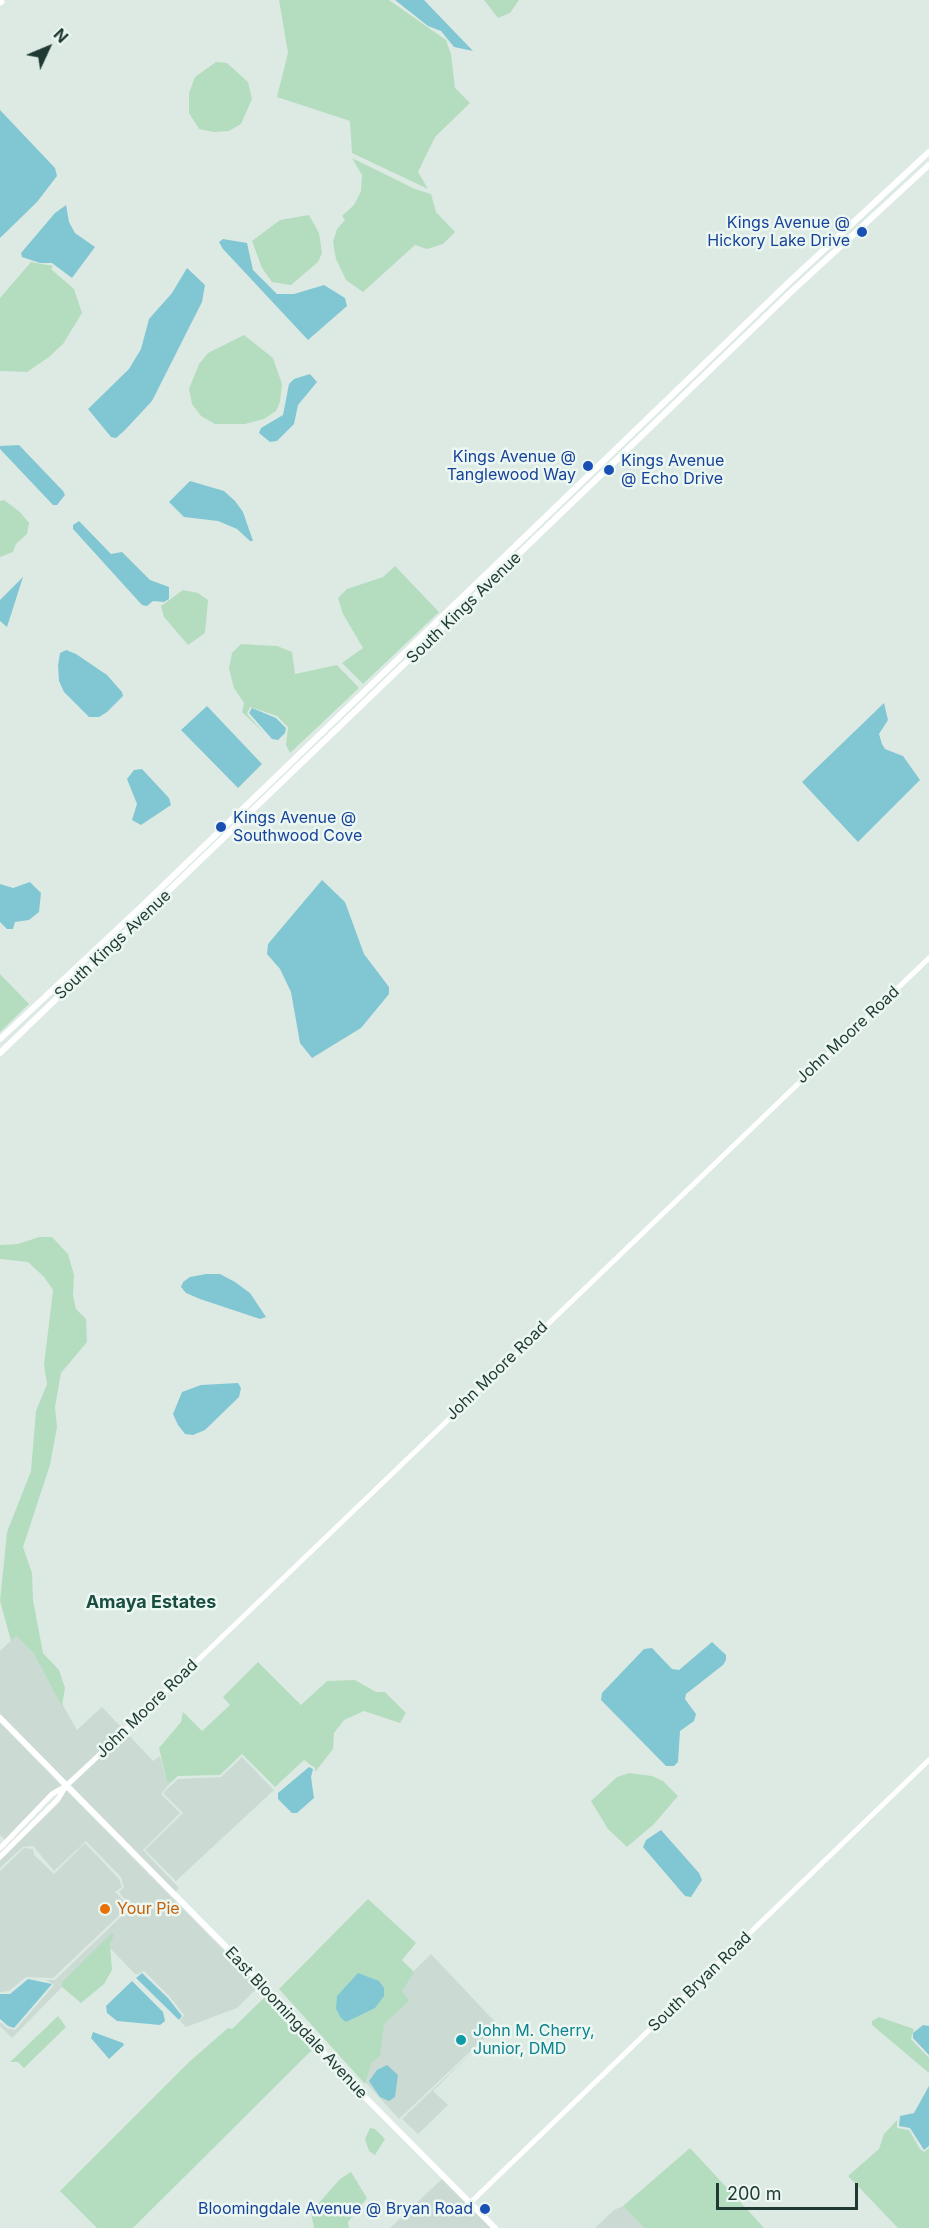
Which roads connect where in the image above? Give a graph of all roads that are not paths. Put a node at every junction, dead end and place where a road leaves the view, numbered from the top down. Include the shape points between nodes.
1 (929, 152) edge
2 (929, 165) edge
3 (469, 592) junction
4 (474, 598) junction
5 (929, 958) edge
6 (0, 1039) edge
7 (0, 1053) edge
8 (0, 1718) edge
9 (929, 1760) edge
10 (66, 1786) junction
11 (0, 1848) edge
12 (0, 1857) edge
13 (470, 2203) junction
14 (495, 2228) edge

1 - 3 main road, South Kings Avenue via 777,293
2 - 4 main road, South Kings Avenue
3 - 4 main road
3 - 6 main road, South Kings Avenue
4 - 7 main road, South Kings Avenue
5 - 10 street, John Moore Road
8 - 10 main road, East Bloomingdale Avenue
9 - 13 street, South Bryan Road
10 - 11 street, John Moore Road via 52,1794
10 - 12 street, John Moore Road
10 - 13 main road, East Bloomingdale Avenue via 246,1967 352,2084
13 - 14 main road, East Bloomingdale Avenue

